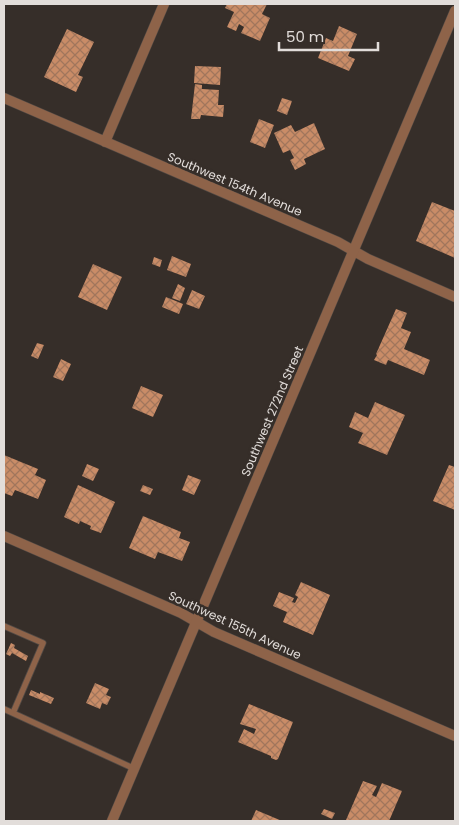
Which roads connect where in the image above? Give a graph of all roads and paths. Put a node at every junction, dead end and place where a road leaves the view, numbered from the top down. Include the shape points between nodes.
1 (164, 4) edge
2 (455, 11) edge
3 (4, 98) edge
4 (105, 142) junction
5 (353, 251) junction
6 (455, 297) edge
7 (4, 536) edge
8 (196, 622) junction
9 (4, 626) edge
10 (4, 709) edge
11 (13, 713) junction
12 (455, 736) edge
13 (134, 769) junction
14 (112, 821) edge

1 - 4 street
2 - 5 street, Southwest 272nd Street
3 - 4 street, Southwest 154th Avenue
4 - 5 street, Southwest 154th Avenue
5 - 6 street, Southwest 154th Avenue
5 - 8 street, Southwest 272nd Street
7 - 8 street, Southwest 155th Avenue
8 - 12 street, Southwest 155th Avenue
8 - 13 street, Southwest 272nd Street
9 - 11 lane via 43,643
10 - 11 lane
11 - 13 lane
13 - 14 street, Southwest 272nd Street

